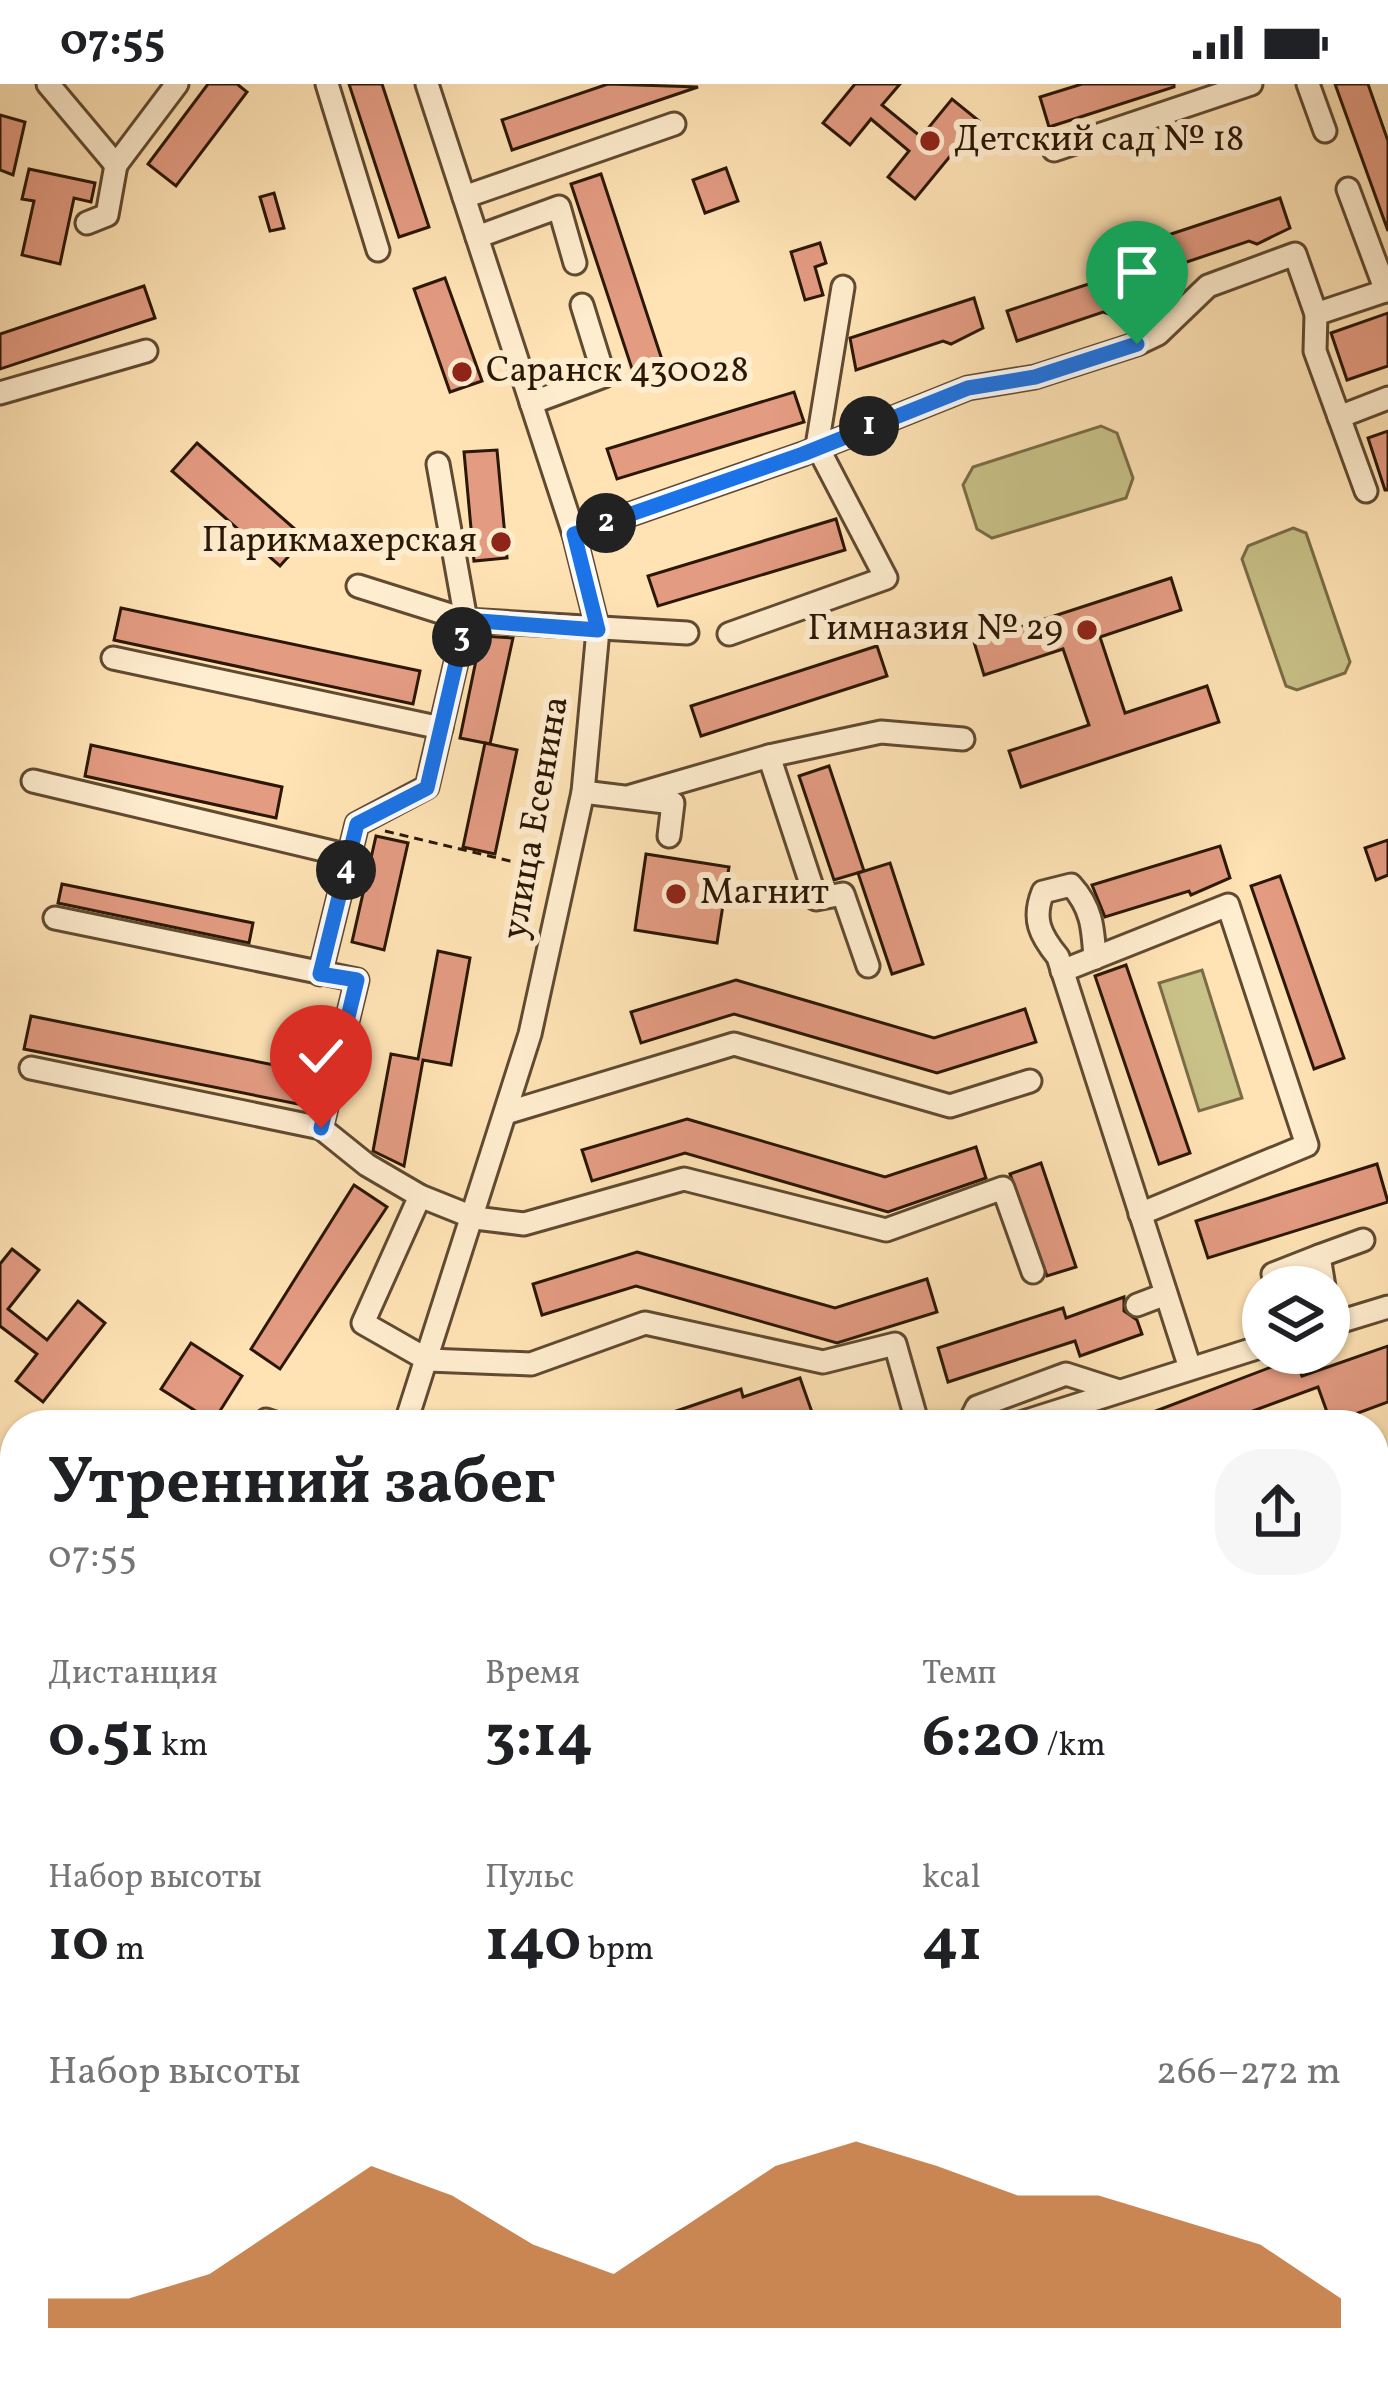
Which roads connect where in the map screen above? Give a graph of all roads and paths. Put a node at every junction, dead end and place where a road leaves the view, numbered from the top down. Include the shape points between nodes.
1 (47, 84) edge
2 (176, 84) edge
3 (326, 84) edge
4 (427, 84) edge
5 (1251, 84) edge
6 (1308, 84) edge
7 (674, 124) dead end
8 (1325, 131) dead end
9 (1054, 150) dead end
10 (116, 165) junction
11 (1348, 189) dead end
12 (464, 197) junction
13 (87, 223) dead end
14 (477, 237) junction
15 (379, 250) dead end
16 (575, 263) dead end
17 (843, 287) dead end
18 (1387, 291) edge
19 (581, 305) dead end
20 (1316, 314) junction
21 (146, 351) dead end
22 (0, 393) edge
23 (1388, 398) edge
24 (532, 403) junction
25 (1339, 417) junction
26 (817, 446) junction
27 (438, 464) dead end
28 (1366, 491) dead end
29 (574, 534) junction
30 (358, 586) dead end
31 (466, 620) junction
32 (598, 630) junction
33 (687, 632) dead end
34 (729, 634) dead end
35 (113, 658) dead end
36 (441, 728) junction
37 (963, 739) dead end
38 (769, 756) junction
39 (33, 781) dead end
40 (583, 792) junction
41 (631, 796) junction
42 (357, 824) junction
43 (669, 836) dead end
44 (349, 856) junction
45 (566, 866) junction
46 (55, 918) dead end
47 (1095, 958) junction
48 (868, 966) dead end
49 (1063, 971) junction
50 (320, 974) junction
51 (31, 1069) dead end
52 (1030, 1082) dead end
53 (509, 1112) junction
54 (321, 1128) junction
55 (420, 1196) junction
56 (1140, 1214) junction
57 (475, 1218) junction
58 (1363, 1240) dead end
59 (1319, 1256) junction
60 (1293, 1266) edge
61 (1321, 1266) edge
62 (1033, 1272) dead end
63 (1166, 1294) junction
64 (1137, 1305) dead end
65 (1388, 1307) edge
66 (1350, 1319) edge
67 (1242, 1352) edge
68 (428, 1360) junction
69 (1190, 1368) junction
70 (1119, 1391) junction
71 (410, 1410) edge
72 (914, 1410) edge
73 (976, 1410) edge
74 (1060, 1410) edge

1 - 10 street
2 - 10 street
3 - 15 street
4 - 12 street, улица Есенина
5 - 9 street
6 - 8 street
7 - 12 street
10 - 13 street via 107,215
11 - 18 street
12 - 14 street, улица Есенина
14 - 16 street via 559,207
14 - 24 street, улица Есенина
17 - 26 street
18 - 20 street
19 - 24 street via 604,376
20 - 25 street via 1315,351
20 - 26 street via 1295,254 1208,286 1137,344 1035,377 968,388
21 - 22 street
23 - 25 street
24 - 29 street, улица Есенина
25 - 28 street
26 - 29 street
26 - 34 street via 886,578
27 - 31 street
29 - 32 street, улица Есенина
30 - 31 street
31 - 32 street
31 - 36 street
32 - 33 street
32 - 40 street, улица Есенина
35 - 36 street
36 - 42 street via 427,788
37 - 38 street via 881,732
38 - 41 street
38 - 48 street via 816,899 843,894
39 - 44 street
40 - 41 street
40 - 45 street, улица Есенина
41 - 43 street via 673,803
42 - 44 street
42 - 45 path via 510,861
44 - 50 street
45 - 53 street, улица Есенина
46 - 50 street
47 - 49 street
47 - 49 street via 1082,897 1071,885 1043,892 1040,932
47 - 56 street via 1228,905 1307,1145
49 - 56 street
50 - 54 street via 357,980
51 - 54 street
52 - 53 street via 950,1106 734,1044
53 - 57 street, улица Есенина
54 - 55 street
55 - 57 street
55 - 68 street via 363,1323
56 - 63 street
57 - 62 street via 524,1224 684,1179 886,1230 1003,1188
57 - 68 street, улица Есенина
58 - 59 street
59 - 60 street
59 - 61 street
63 - 64 street
63 - 69 street
65 - 66 street
67 - 69 street
68 - 71 street, улица Есенина
68 - 72 street via 531,1364 644,1324 823,1362 895,1345
69 - 70 street
70 - 73 street via 1066,1374
70 - 74 street

